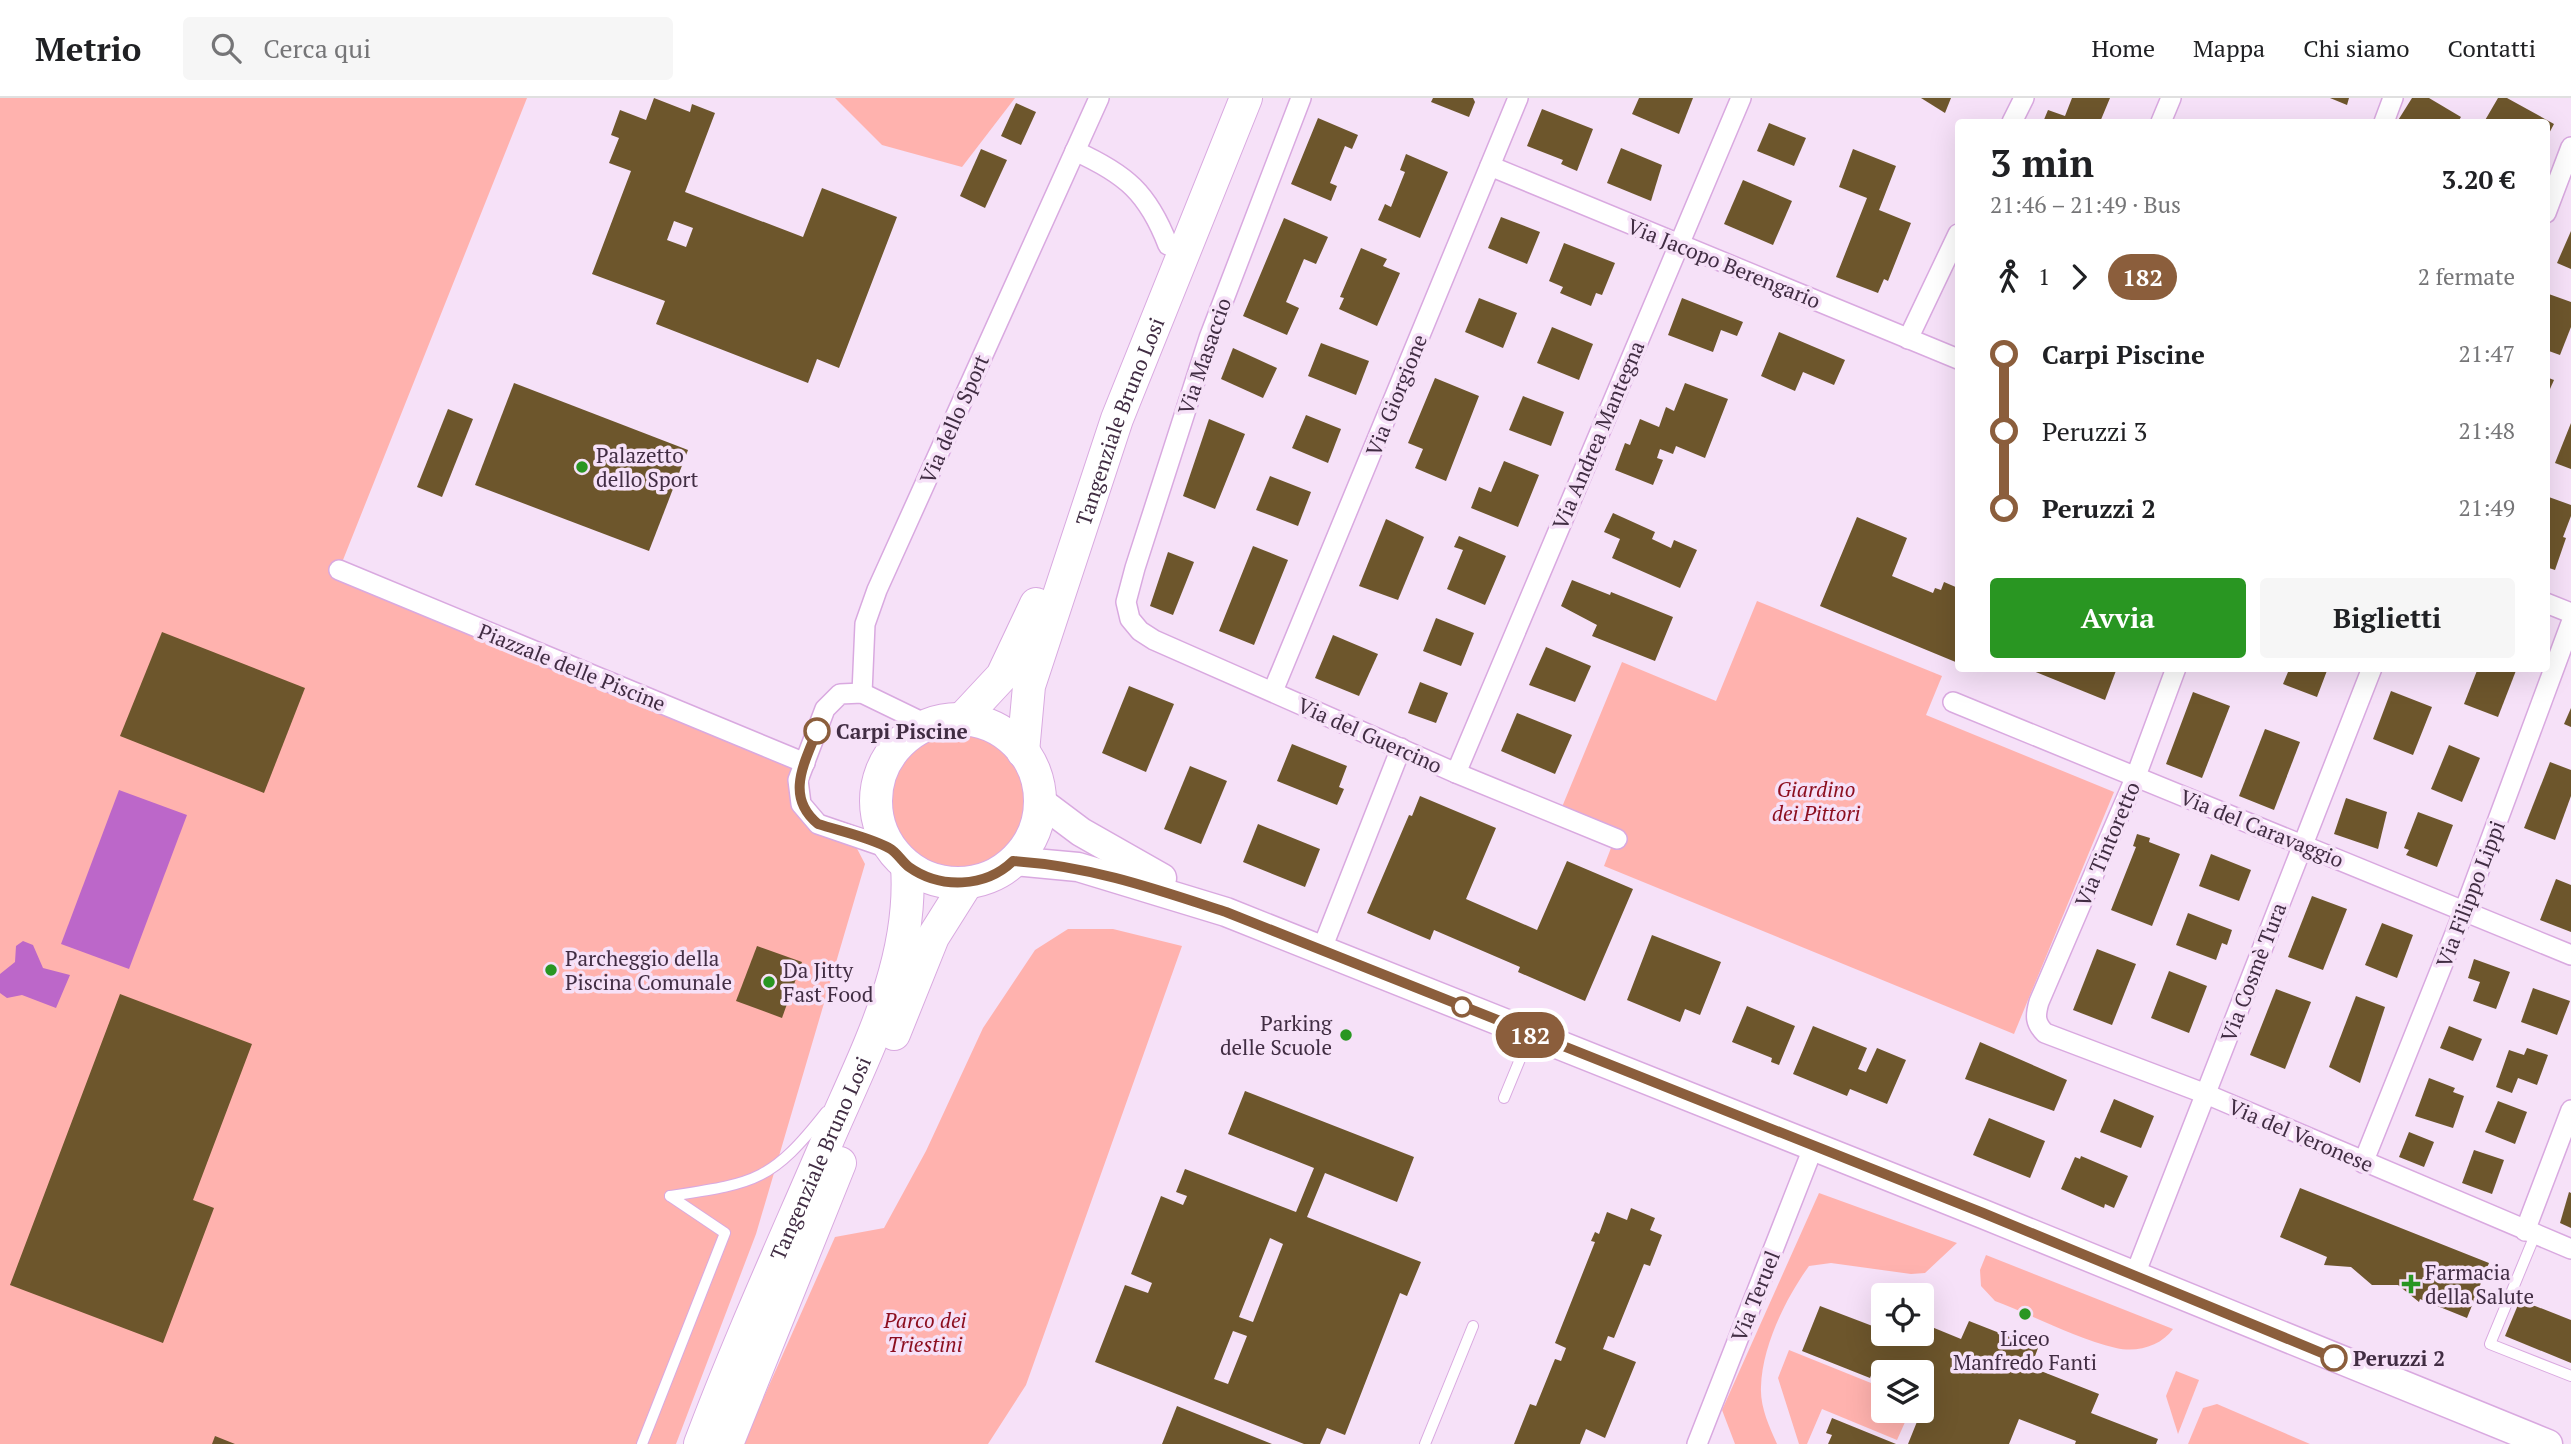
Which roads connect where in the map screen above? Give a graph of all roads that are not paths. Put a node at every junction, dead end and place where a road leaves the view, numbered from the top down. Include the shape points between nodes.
1 (1099, 98) edge
2 (1225, 98) edge
3 (1246, 98) edge
4 (1301, 98) edge
5 (1518, 98) edge
6 (1741, 98) edge
7 (2024, 98) edge
8 (2171, 98) edge
9 (2393, 98) edge
10 (2014, 119) edge
11 (2162, 119) edge
12 (2385, 119) edge
13 (2571, 147) edge
14 (1075, 151) junction
15 (1490, 166) junction
16 (2550, 202) edge
17 (1955, 240) edge
18 (1678, 244) junction
19 (1168, 246) junction
20 (1908, 339) junction
21 (1955, 358) edge
22 (339, 570) dead end
23 (2550, 605) edge
24 (2571, 613) edge
25 (1130, 619) joint
26 (2571, 623) edge
27 (2175, 672) edge
28 (2370, 672) edge
29 (1273, 691) junction
30 (862, 693) junction
31 (1953, 702) dead end
32 (961, 720) junction
33 (928, 725) junction
34 (1401, 748) junction
35 (1023, 752) junction
36 (805, 763) junction
37 (1456, 773) junction
38 (2136, 776) junction
39 (1041, 802) junction
40 (1617, 839) dead end
41 (2302, 844) junction
42 (899, 857) junction
43 (1013, 861) junction
44 (967, 883) junction
45 (1226, 912) junction
46 (2465, 912) junction
47 (1321, 951) junction
48 (2571, 955) edge
49 (2036, 1019) joint
50 (1530, 1035) junction
51 (855, 1074) junction
52 (2206, 1094) junction
53 (1504, 1098) dead end
54 (2571, 1110) edge
55 (1813, 1148) junction
56 (2363, 1163) junction
57 (2530, 1233) junction
58 (2571, 1249) edge
59 (2134, 1277) junction
60 (1473, 1326) dead end
61 (2571, 1377) edge
62 (642, 1444) edge
63 (700, 1444) edge
64 (727, 1444) edge
65 (1425, 1444) edge
66 (1697, 1444) edge
67 (2548, 1444) edge

1 - 14 street, Via dello Sport
2 - 19 main road, Tangenziale Bruno Losi
3 - 35 main road, Tangenziale Bruno Losi via 1117,419 1029,686
4 - 25 street, Via Masaccio via 1188,400 1135,568 1126,602
5 - 15 street, Via Giorgione
6 - 18 street, Via Andrea Mantegna
7 - 10 street
8 - 11 street
9 - 12 street
13 - 16 street
14 - 19 street via 1129,181 1147,200
14 - 30 street, Via dello Sport via 877,590 865,624
15 - 18 street, Via Jacopo Berengario
15 - 29 street, Via Giorgione
17 - 20 street
18 - 20 street, Via Jacopo Berengario
18 - 37 street, Via Andrea Mantegna
19 - 32 main road, Tangenziale Bruno Losi via 1023,637 1002,676
20 - 21 street, Via Jacopo Berengario
22 - 36 street, Piazzale delle Piscine
23 - 24 street
25 - 29 street, Via del Guercino via 1154,640
26 - 46 street, Via Filippo Lippi
27 - 38 street, Via Tintoretto
28 - 41 street, Via Cosmè Tura
29 - 34 street, Via del Guercino
30 - 33 street
30 - 36 street via 840,694 825,709
31 - 38 street, Via del Caravaggio
32 - 33 main road
32 - 35 main road via 1002,732
33 - 42 main road via 906,738 879,779 876,805 881,829
34 - 37 street, Via del Guercino
34 - 47 street
35 - 39 main road via 1037,777
36 - 42 street via 798,780 800,804 808,817
37 - 40 street, Via del Guercino
38 - 41 street, Via del Caravaggio
38 - 49 street, Via Tintoretto via 2039,1002
39 - 43 main road via 1037,828
39 - 45 street via 1111,851
41 - 46 street, Via del Caravaggio
41 - 52 street, Via Cosmè Tura
42 - 44 main road via 928,878
42 - 51 main road, Tangenziale Bruno Losi via 909,899 900,957
43 - 44 main road via 1006,869
43 - 45 street via 1078,867
44 - 64 main road, Tangenziale Bruno Losi via 933,937
45 - 47 street
46 - 48 street, Via del Caravaggio
46 - 56 street, Via Filippo Lippi
47 - 50 street
49 - 52 street, Via del Veronese via 2045,1033
50 - 53 lane
50 - 55 street
51 - 62 lane via 795,1152 777,1167 736,1186 670,1196 725,1233
51 - 63 main road, Tangenziale Bruno Losi
52 - 56 street, Via del Veronese
52 - 59 street, Via Cosmè Tura
54 - 57 street
55 - 59 street
55 - 66 street, Via Teruel
56 - 57 street, Via del Veronese
57 - 58 street, Via del Veronese
57 - 61 lane via 2522,1268 2490,1345
59 - 67 street
60 - 65 lane

